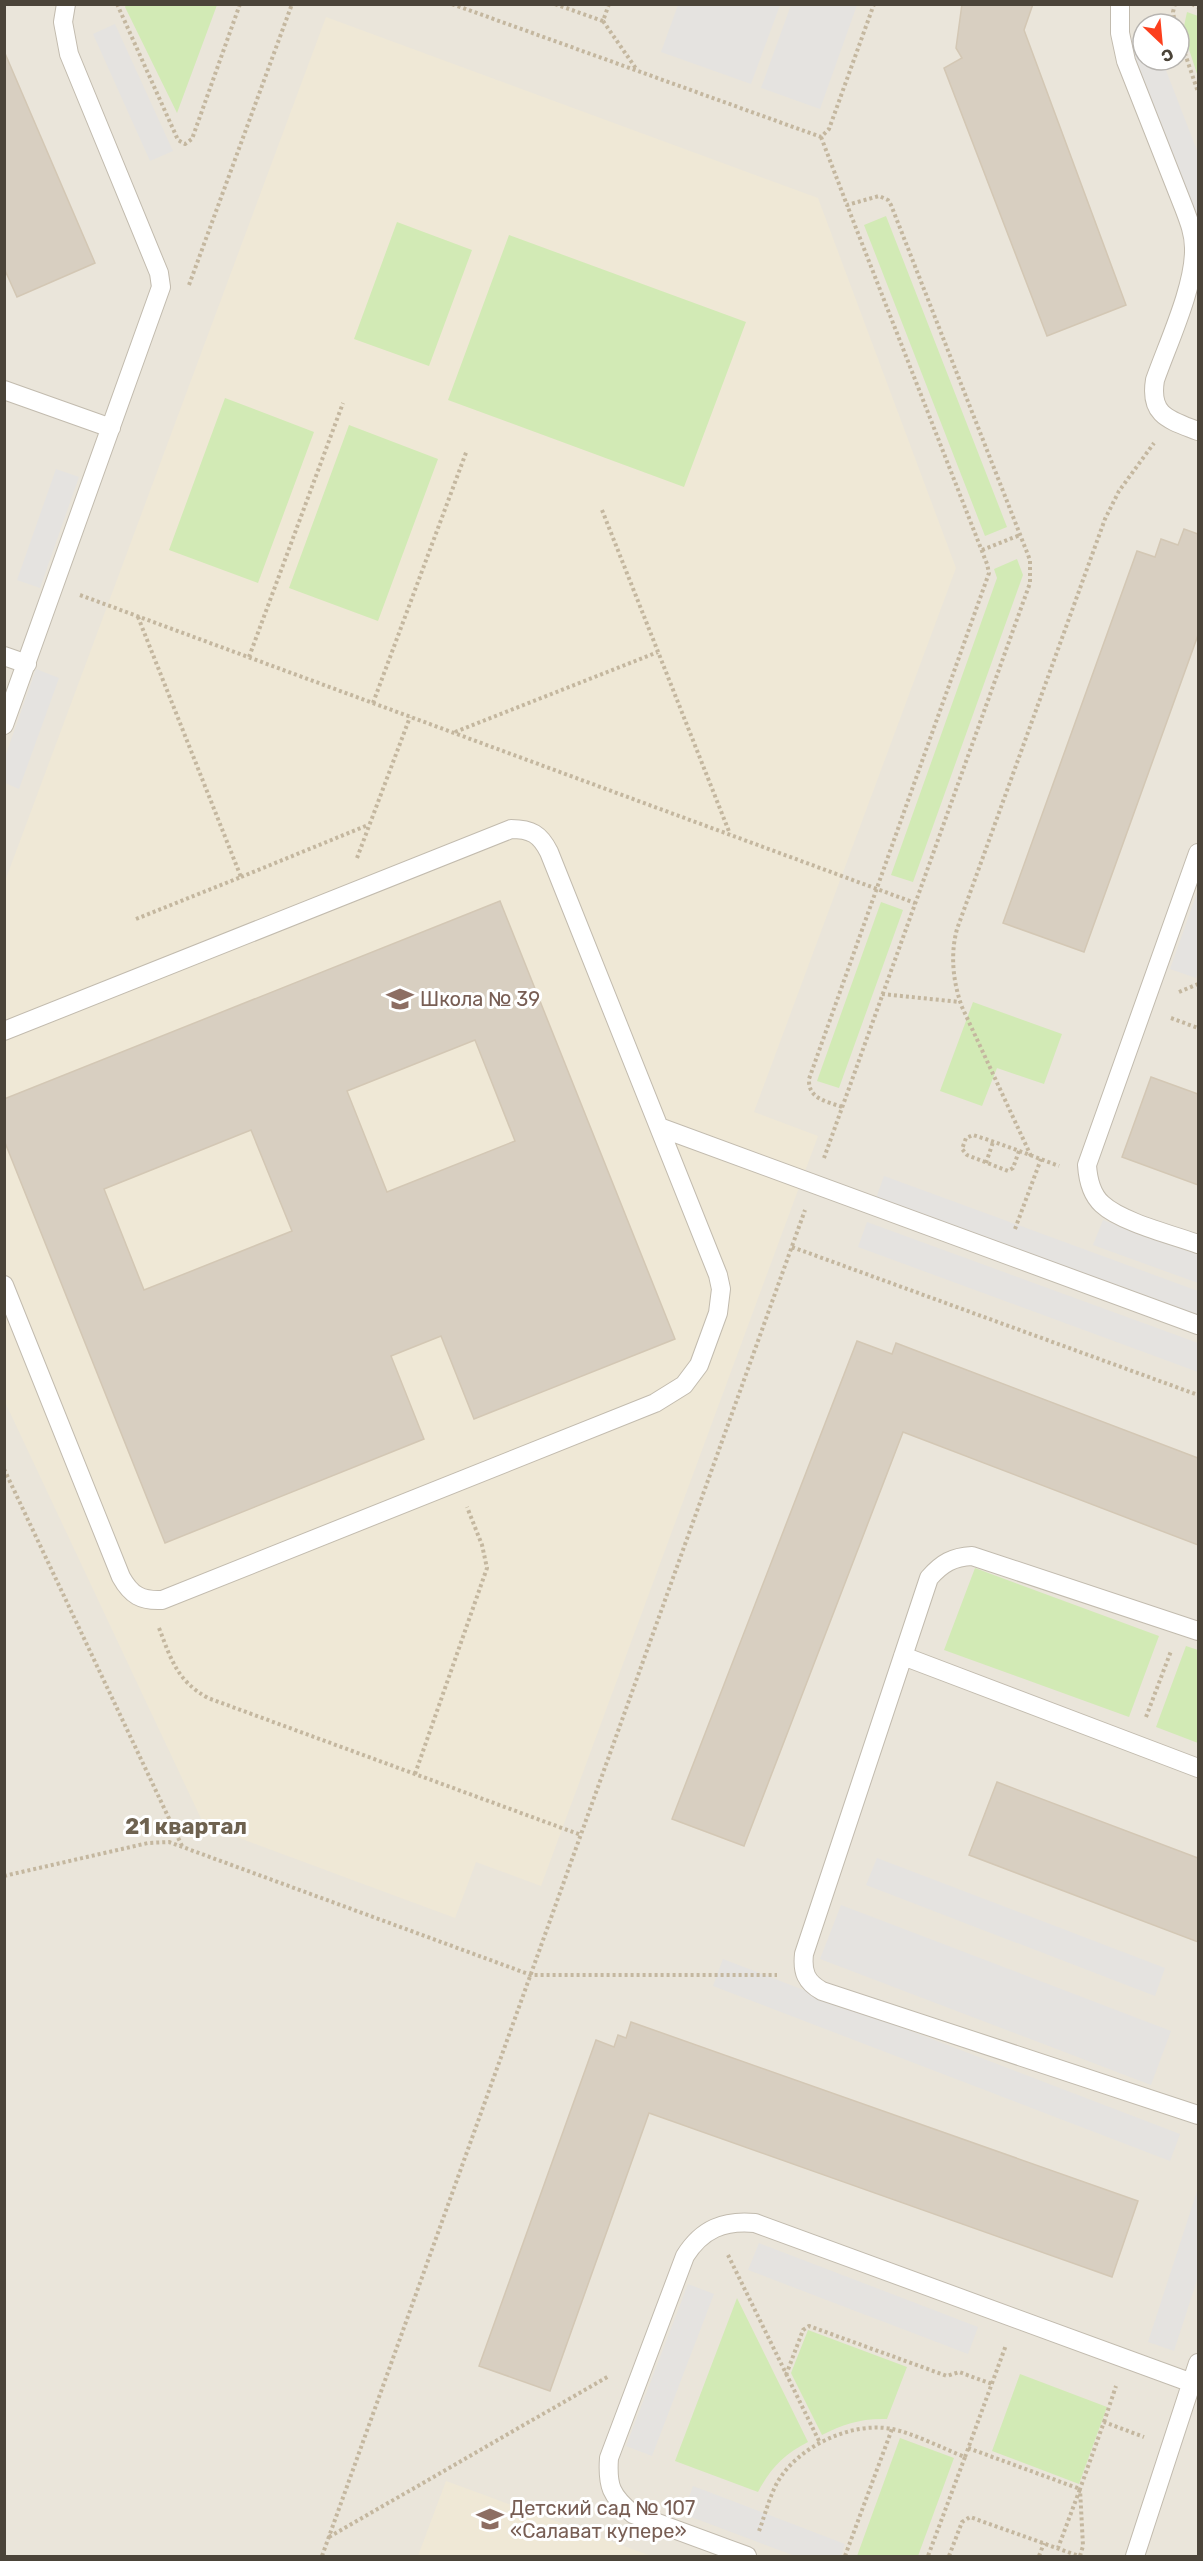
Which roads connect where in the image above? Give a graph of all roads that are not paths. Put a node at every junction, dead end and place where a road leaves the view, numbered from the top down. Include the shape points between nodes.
1 (66, 4) edge
2 (1120, 4) edge
3 (4, 390) edge
4 (111, 428) junction
5 (1198, 431) edge
6 (4, 656) edge
7 (27, 664) junction
8 (4, 725) edge
9 (1198, 853) edge
10 (4, 1031) edge
11 (659, 1127) junction
12 (1198, 1244) edge
13 (5, 1287) edge
14 (1198, 1325) edge
15 (1190, 1628) edge
16 (903, 1656) junction
17 (1198, 1768) edge
18 (1198, 2115) edge
19 (1198, 2363) edge
20 (1192, 2383) junction
21 (736, 2554) edge
22 (1135, 2556) edge

1 - 4 lane via 63,22 69,54 159,273 161,290
2 - 5 lane via 1120,33 1126,61 1188,218 1194,246 1188,286 1153,393 1159,411 1170,421
3 - 4 lane
4 - 7 lane
6 - 7 lane
7 - 8 lane
9 - 12 lane via 1087,1165 1092,1191 1116,1215
10 - 11 lane via 511,829 532,831 542,838
11 - 13 lane via 721,1289 718,1313 699,1365 684,1384 655,1403 162,1600 136,1596 121,1577
11 - 14 lane
15 - 16 lane via 972,1556 960,1556 940,1566 929,1578
16 - 17 lane
16 - 18 lane via 804,1954 805,1975 822,1991
19 - 20 lane
20 - 21 lane via 755,2223 739,2221 714,2227 692,2244 685,2256 609,2458 608,2479 620,2504 633,2514
20 - 22 lane

